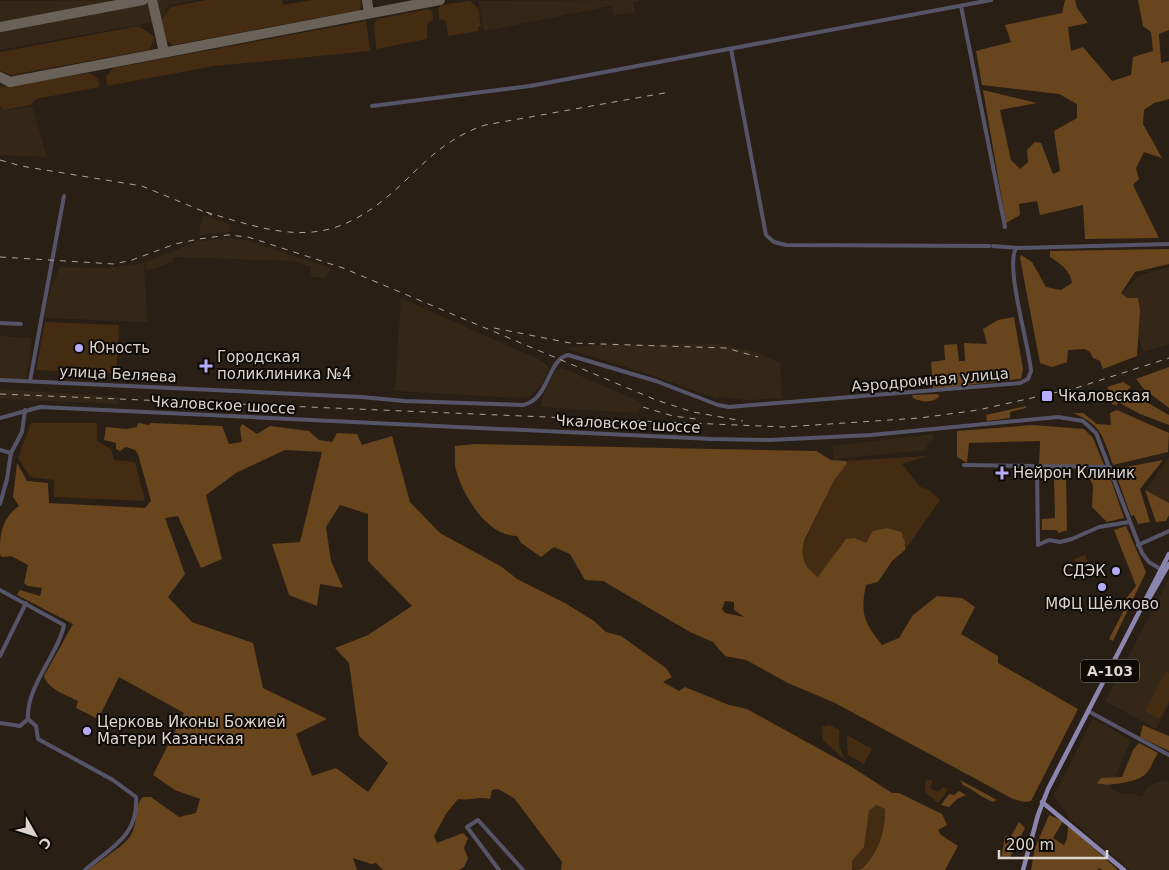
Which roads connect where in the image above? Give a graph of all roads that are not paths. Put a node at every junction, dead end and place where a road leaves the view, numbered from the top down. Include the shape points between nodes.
1 (991, 0) edge
2 (961, 6) junction
3 (731, 49) junction
4 (372, 106) dead end
5 (64, 196) dead end
6 (1005, 227) dead end
7 (1169, 244) edge
8 (1016, 248) junction
9 (0, 323) edge
10 (21, 324) dead end
11 (0, 380) edge
12 (30, 381) junction
13 (534, 401) joint
14 (25, 410) junction
15 (0, 418) edge
16 (0, 450) edge
17 (11, 453) junction
18 (964, 465) dead end
19 (1037, 467) junction
20 (1110, 467) junction
21 (0, 504) edge
22 (1129, 522) junction
23 (1169, 531) edge
24 (1146, 542) junction
25 (1138, 545) junction
26 (1142, 553) junction
27 (1168, 556) edge
28 (1151, 563) junction
29 (1166, 568) edge
30 (1156, 580) junction
31 (0, 590) edge
32 (26, 603) junction
33 (1142, 609) junction
34 (0, 656) edge
35 (1088, 711) junction
36 (28, 719) junction
37 (0, 723) edge
38 (1169, 755) edge
39 (1042, 802) junction
40 (86, 870) edge
41 (499, 870) edge
42 (523, 870) edge
43 (1023, 870) edge
44 (1124, 870) edge

1 - 2 street
2 - 3 street
2 - 6 street
3 - 4 street via 530,86
3 - 8 street via 766,235 774,242 786,245
5 - 12 street
7 - 8 street
8 - 13 street, Аэродромная улица via 1013,255 1015,279 1031,371 1028,379 1020,383 729,407 577,356 564,356
9 - 10 street
11 - 12 street, улица Беляева
12 - 13 street, улица Беляева via 406,401 523,405
14 - 15 street, Чкаловское шоссе
14 - 17 street via 22,432
14 - 20 street, Чкаловское шоссе via 40,407 750,440 871,435 1062,418 1079,420 1092,428
16 - 17 street
17 - 21 street
18 - 19 street
19 - 20 street
19 - 22 street via 1038,545 1049,540 1057,542 1072,538 1099,527
20 - 22 street, Чкаловское шоссе
22 - 24 street via 1139,538
22 - 25 street, Чкаловское шоссе
23 - 24 street
24 - 25 street
24 - 26 street
25 - 26 street, Чкаловское шоссе
26 - 28 street, Чкаловское шоссе
27 - 28 street via 1160,564
27 - 29 main road, А-103
28 - 29 street, Чкаловское шоссе
28 - 30 street via 1156,569
29 - 30 main road, А-103
29 - 33 main road, А-103
30 - 33 main road, А-103
31 - 32 street
32 - 34 street
32 - 36 street via 64,627 36,686
33 - 35 main road, А-103
35 - 38 street
35 - 39 main road, А-103
36 - 37 street via 20,726
36 - 40 street via 36,726 38,739 113,780 136,797 137,808 125,838
39 - 43 main road, А-103
39 - 44 main road
41 - 42 street via 467,827 478,820

